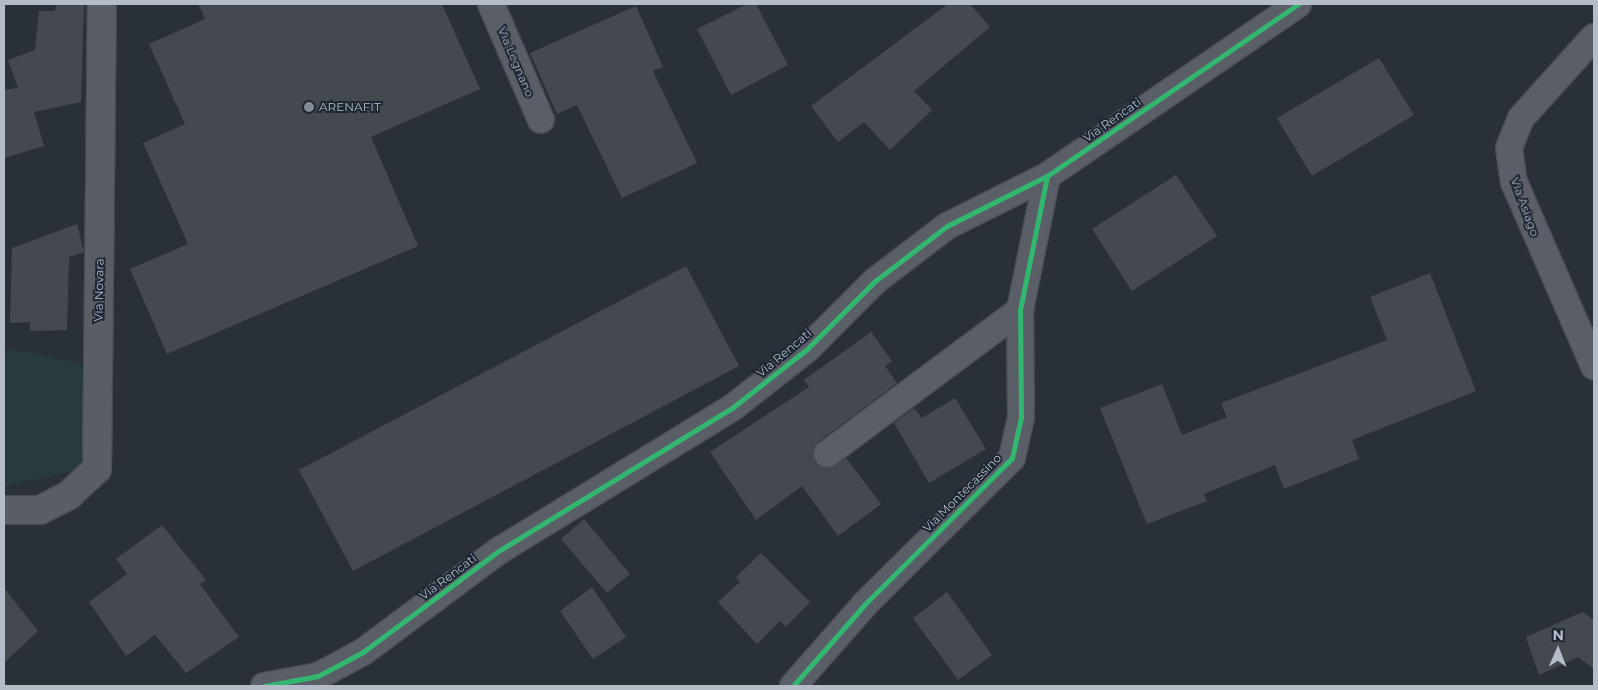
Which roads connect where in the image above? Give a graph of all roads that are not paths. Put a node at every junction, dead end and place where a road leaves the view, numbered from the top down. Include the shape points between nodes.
1 (102, 4) edge
2 (491, 4) edge
3 (1298, 4) edge
4 (1594, 37) edge
5 (541, 120) dead end
6 (1047, 176) junction
7 (1020, 310) junction
8 (1594, 366) edge
9 (826, 454) dead end
10 (4, 510) edge
11 (264, 686) edge
12 (793, 686) edge

1 - 10 street, Via Novara via 97,469 69,494 40,510
2 - 5 street, Via Legnano
3 - 6 street, Via Rencati
4 - 8 street, Via Asiago via 1521,118 1509,148 1514,182
6 - 7 street, Via Montecassino
6 - 11 street, Via Rencati via 947,226 875,281 807,349 732,408 500,550 363,652 318,676
7 - 9 street
7 - 12 street, Via Montecassino via 1021,417 1012,458 864,604

